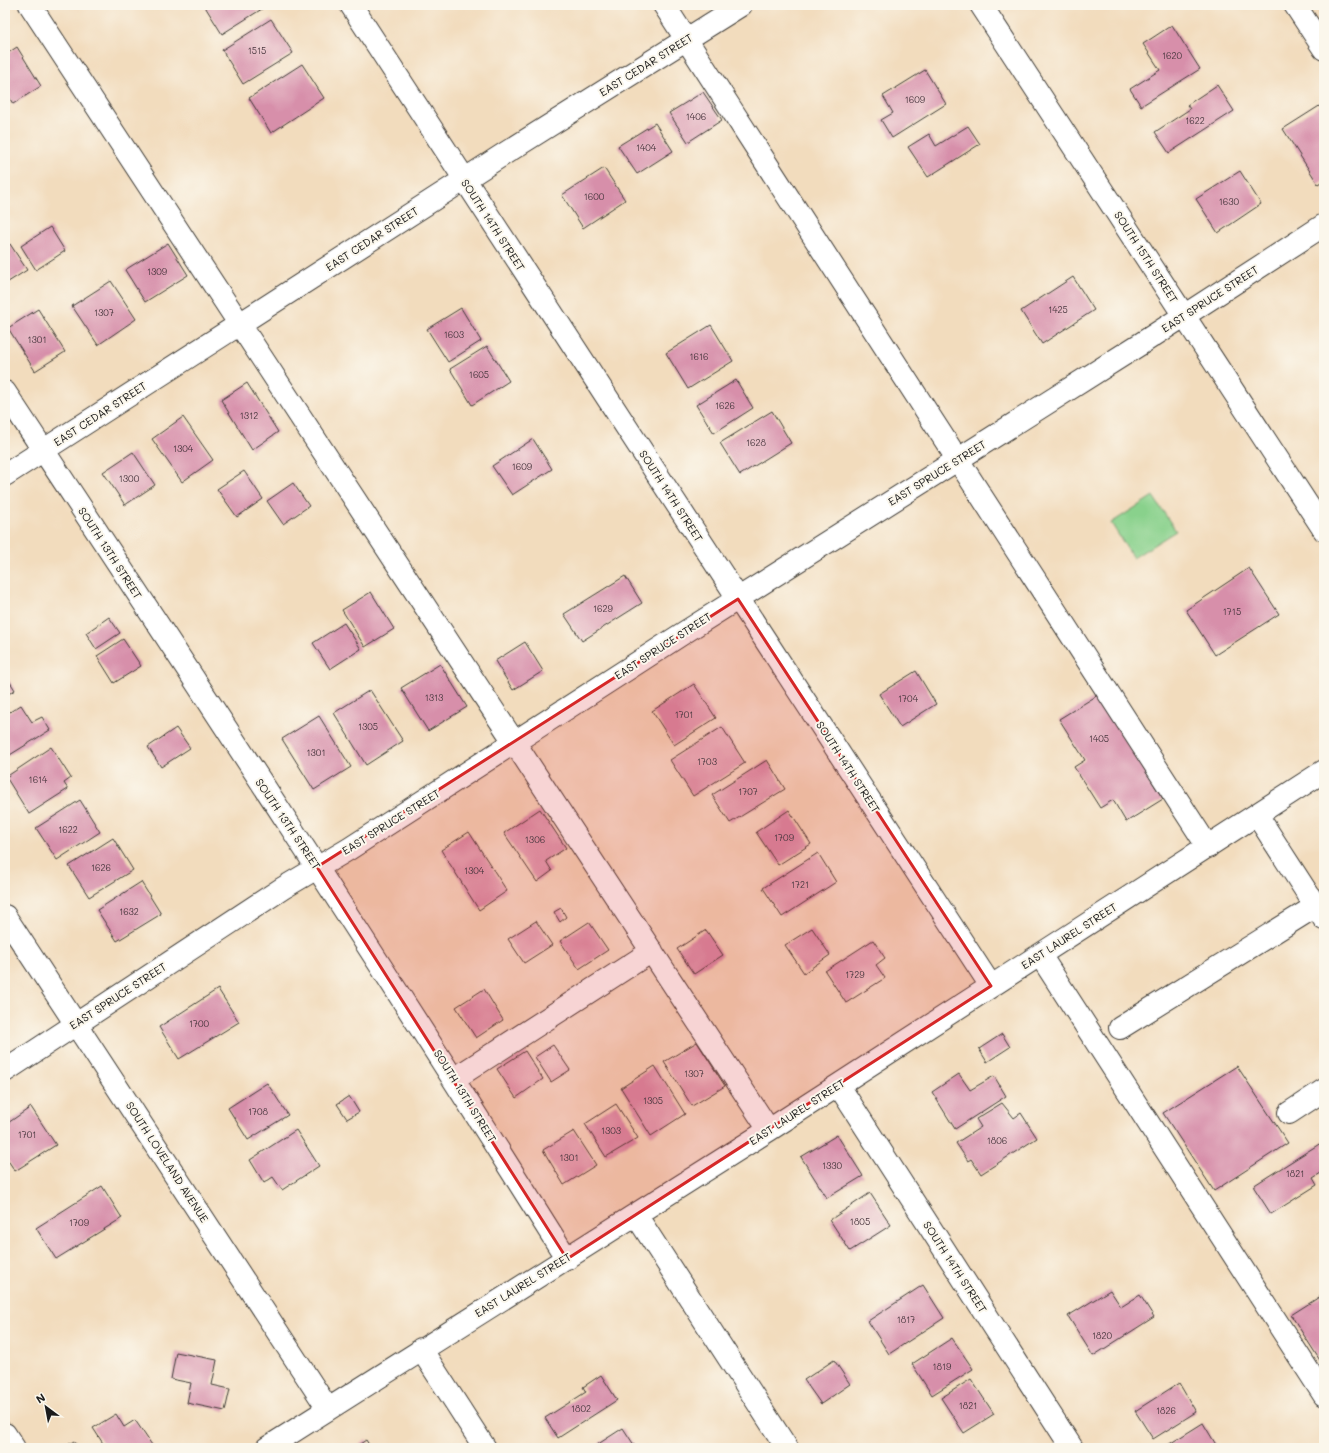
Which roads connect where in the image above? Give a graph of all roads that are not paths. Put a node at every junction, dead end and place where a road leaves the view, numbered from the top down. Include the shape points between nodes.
1 (30, 5) edge
2 (351, 5) edge
3 (664, 5) edge
4 (741, 5) edge
5 (981, 5) edge
6 (1295, 5) edge
7 (687, 40) junction
8 (1324, 49) edge
9 (464, 179) junction
10 (1324, 225) edge
11 (1185, 316) junction
12 (240, 324) junction
13 (5, 392) edge
14 (43, 450) junction
15 (959, 459) junction
16 (5, 475) edge
17 (1324, 530) edge
18 (738, 599) junction
19 (515, 743) junction
20 (1324, 771) edge
21 (1257, 815) junction
22 (1208, 847) junction
23 (317, 867) junction
24 (1320, 912) edge
25 (5, 916) edge
26 (652, 951) junction
27 (1040, 955) junction
28 (991, 986) junction
29 (76, 1024) junction
30 (1120, 1028) dead end
31 (5, 1071) edge
32 (454, 1079) junction
33 (839, 1086) junction
34 (1324, 1090) edge
35 (1289, 1114) dead end
36 (769, 1130) junction
37 (636, 1215) junction
38 (567, 1259) junction
39 (421, 1349) junction
40 (1324, 1395) edge
41 (328, 1409) junction
42 (5, 1434) edge
43 (14, 1448) edge
44 (267, 1448) edge
45 (485, 1448) edge
46 (787, 1448) edge
47 (1072, 1448) edge

1 - 12 street
2 - 9 street, SOUTH 14TH STREET
3 - 7 street
4 - 7 street, EAST CEDAR STREET
5 - 11 street, SOUTH 15TH STREET
6 - 8 street
7 - 9 street, EAST CEDAR STREET
7 - 15 street
9 - 12 street, EAST CEDAR STREET
9 - 18 street, SOUTH 14TH STREET
10 - 11 street, EAST SPRUCE STREET
11 - 15 street, EAST SPRUCE STREET
11 - 17 street, SOUTH 15TH STREET
12 - 14 street, EAST CEDAR STREET
12 - 19 street
13 - 14 street, SOUTH 13TH STREET
14 - 16 street, EAST CEDAR STREET
14 - 23 street, SOUTH 13TH STREET
15 - 18 street, EAST SPRUCE STREET
15 - 22 street
18 - 19 street, EAST SPRUCE STREET
18 - 28 street, SOUTH 14TH STREET
19 - 23 street, EAST SPRUCE STREET
19 - 26 street
20 - 21 street, EAST LAUREL STREET
21 - 22 street, EAST LAUREL STREET
21 - 24 street
22 - 27 street, EAST LAUREL STREET
23 - 29 street, EAST SPRUCE STREET
23 - 32 street, SOUTH 13TH STREET
24 - 30 street
25 - 29 street, SOUTH LOVELAND AVENUE
26 - 32 street
26 - 36 street
27 - 28 street, EAST LAUREL STREET
27 - 40 street
28 - 33 street, EAST LAUREL STREET
29 - 31 street, EAST SPRUCE STREET
29 - 41 street, SOUTH LOVELAND AVENUE
32 - 38 street, SOUTH 13TH STREET
33 - 36 street, EAST LAUREL STREET
33 - 47 street, SOUTH 14TH STREET
34 - 35 street
36 - 37 street, EAST LAUREL STREET
37 - 38 street, EAST LAUREL STREET
37 - 46 street
38 - 39 street, EAST LAUREL STREET
39 - 41 street, EAST LAUREL STREET
39 - 45 street
41 - 44 street, EAST LAUREL STREET
42 - 43 street

